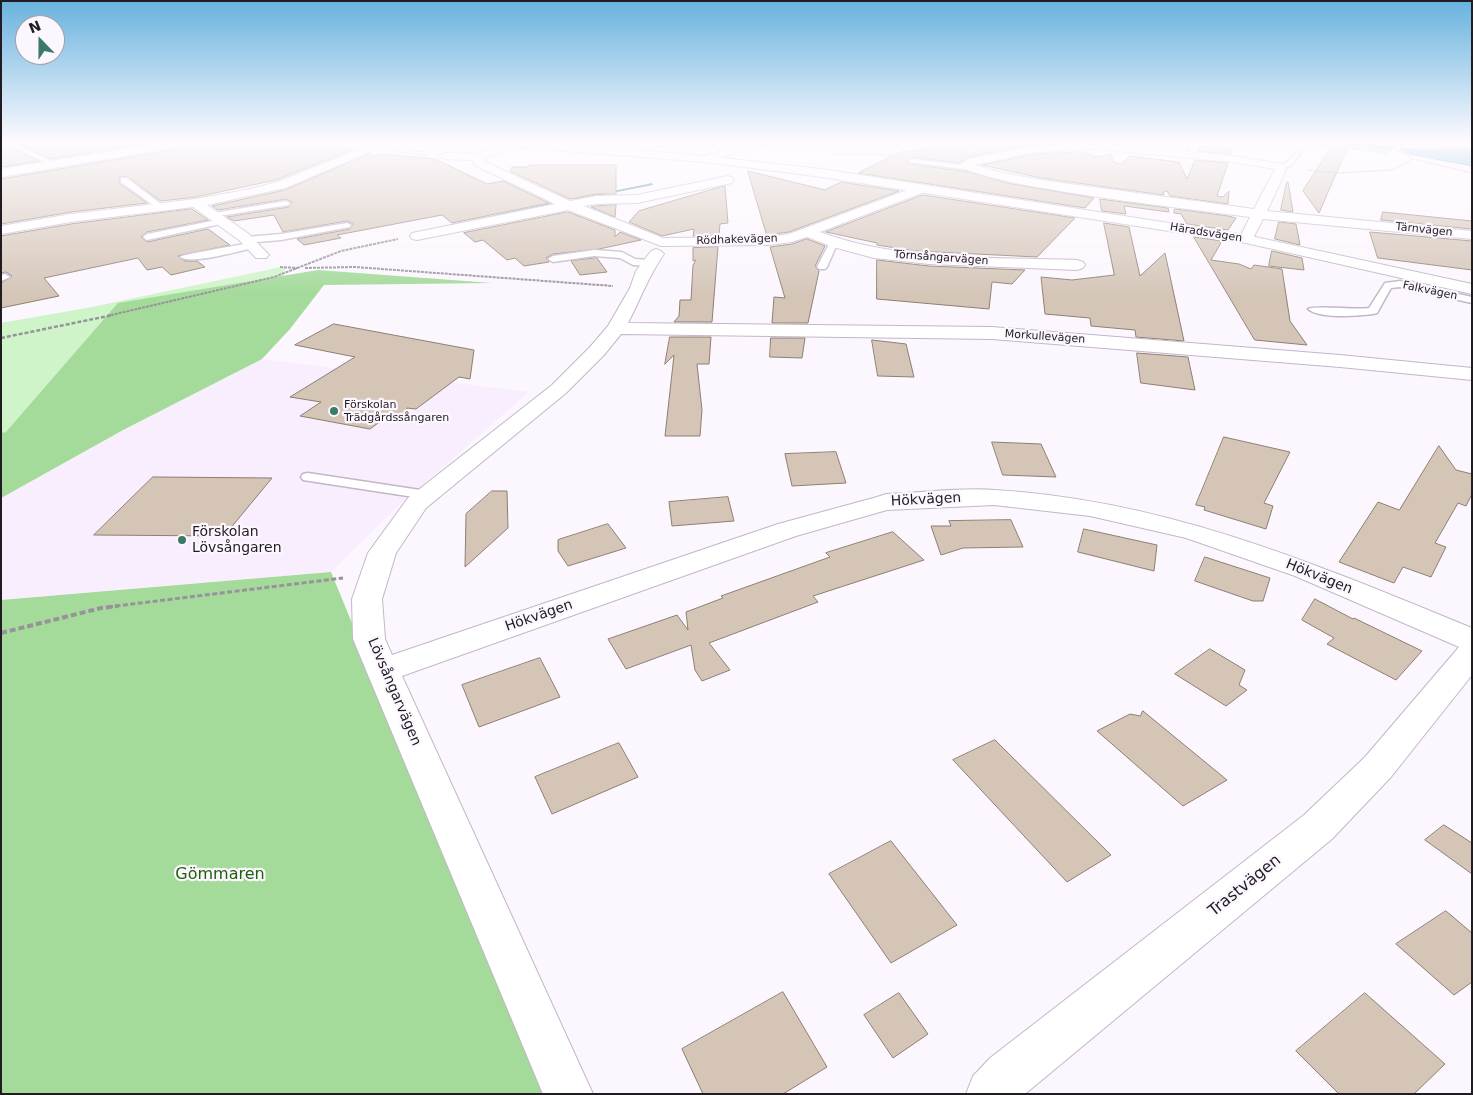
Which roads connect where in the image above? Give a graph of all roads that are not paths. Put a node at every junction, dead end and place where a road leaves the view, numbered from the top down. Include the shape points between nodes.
1 (142, 193) edge
2 (250, 193) edge
3 (540, 193) edge
4 (665, 193) edge
5 (910, 193) edge
6 (955, 193) edge
7 (1108, 193) edge
8 (1268, 193) edge
9 (286, 203) dead end
10 (196, 204) junction
11 (570, 205) junction
12 (161, 207) junction
13 (1257, 214) junction
14 (217, 218) junction
15 (347, 226) dead end
16 (1, 230) edge
17 (809, 233) junction
18 (1472, 235) edge
19 (417, 236) road end
20 (147, 237) dead end
21 (1246, 239) junction
22 (834, 242) junction
23 (252, 247) junction
24 (185, 256) dead end
25 (553, 259) dead end
26 (651, 262) junction
27 (1077, 265) dead end
28 (822, 267) dead end
29 (1472, 289) edge
30 (1472, 300) edge
31 (1313, 309) dead end
32 (616, 328) junction
33 (1472, 374) edge
34 (308, 477) dead end
35 (427, 495) junction
36 (1472, 640) edge
37 (1472, 652) edge
38 (383, 670) junction
39 (568, 1094) edge
40 (991, 1094) edge

1 - 12 lane
2 - 10 street
3 - 11 street
4 - 11 street
5 - 17 street, Rödhakevägen
6 - 21 street, Häradsvägen
7 - 13 street, Tärnvägen
8 - 13 street
9 - 14 lane
10 - 12 street
10 - 14 street
11 - 19 street
11 - 26 street
12 - 16 street
13 - 18 street, Tärnvägen
13 - 21 street
14 - 20 lane
14 - 23 street
15 - 23 lane
17 - 22 street, Törnsångarvägen
17 - 26 street, Rödhakevägen
21 - 29 street, Häradsvägen
22 - 27 street, Törnsångarvägen via 874,253 929,259
22 - 28 lane
23 - 24 lane
25 - 26 lane via 594,253 622,255 633,262
26 - 32 street, Lövsångarvägen
30 - 31 lane, Falkvägen via 1400,284 1388,285 1373,311 1352,314
32 - 33 street, Morkullevägen via 992,333
32 - 35 street, Lövsångarvägen via 560,389
34 - 35 lane
35 - 38 street, Lövsångarvägen via 417,503 382,553 368,599 369,638
36 - 38 street, Hökvägen via 1306,570 1194,532 1090,508 994,497 886,502 787,530
37 - 40 street, Trastvägen via 1378,767 1318,828 1008,1076
38 - 39 street, Lövsångarvägen

